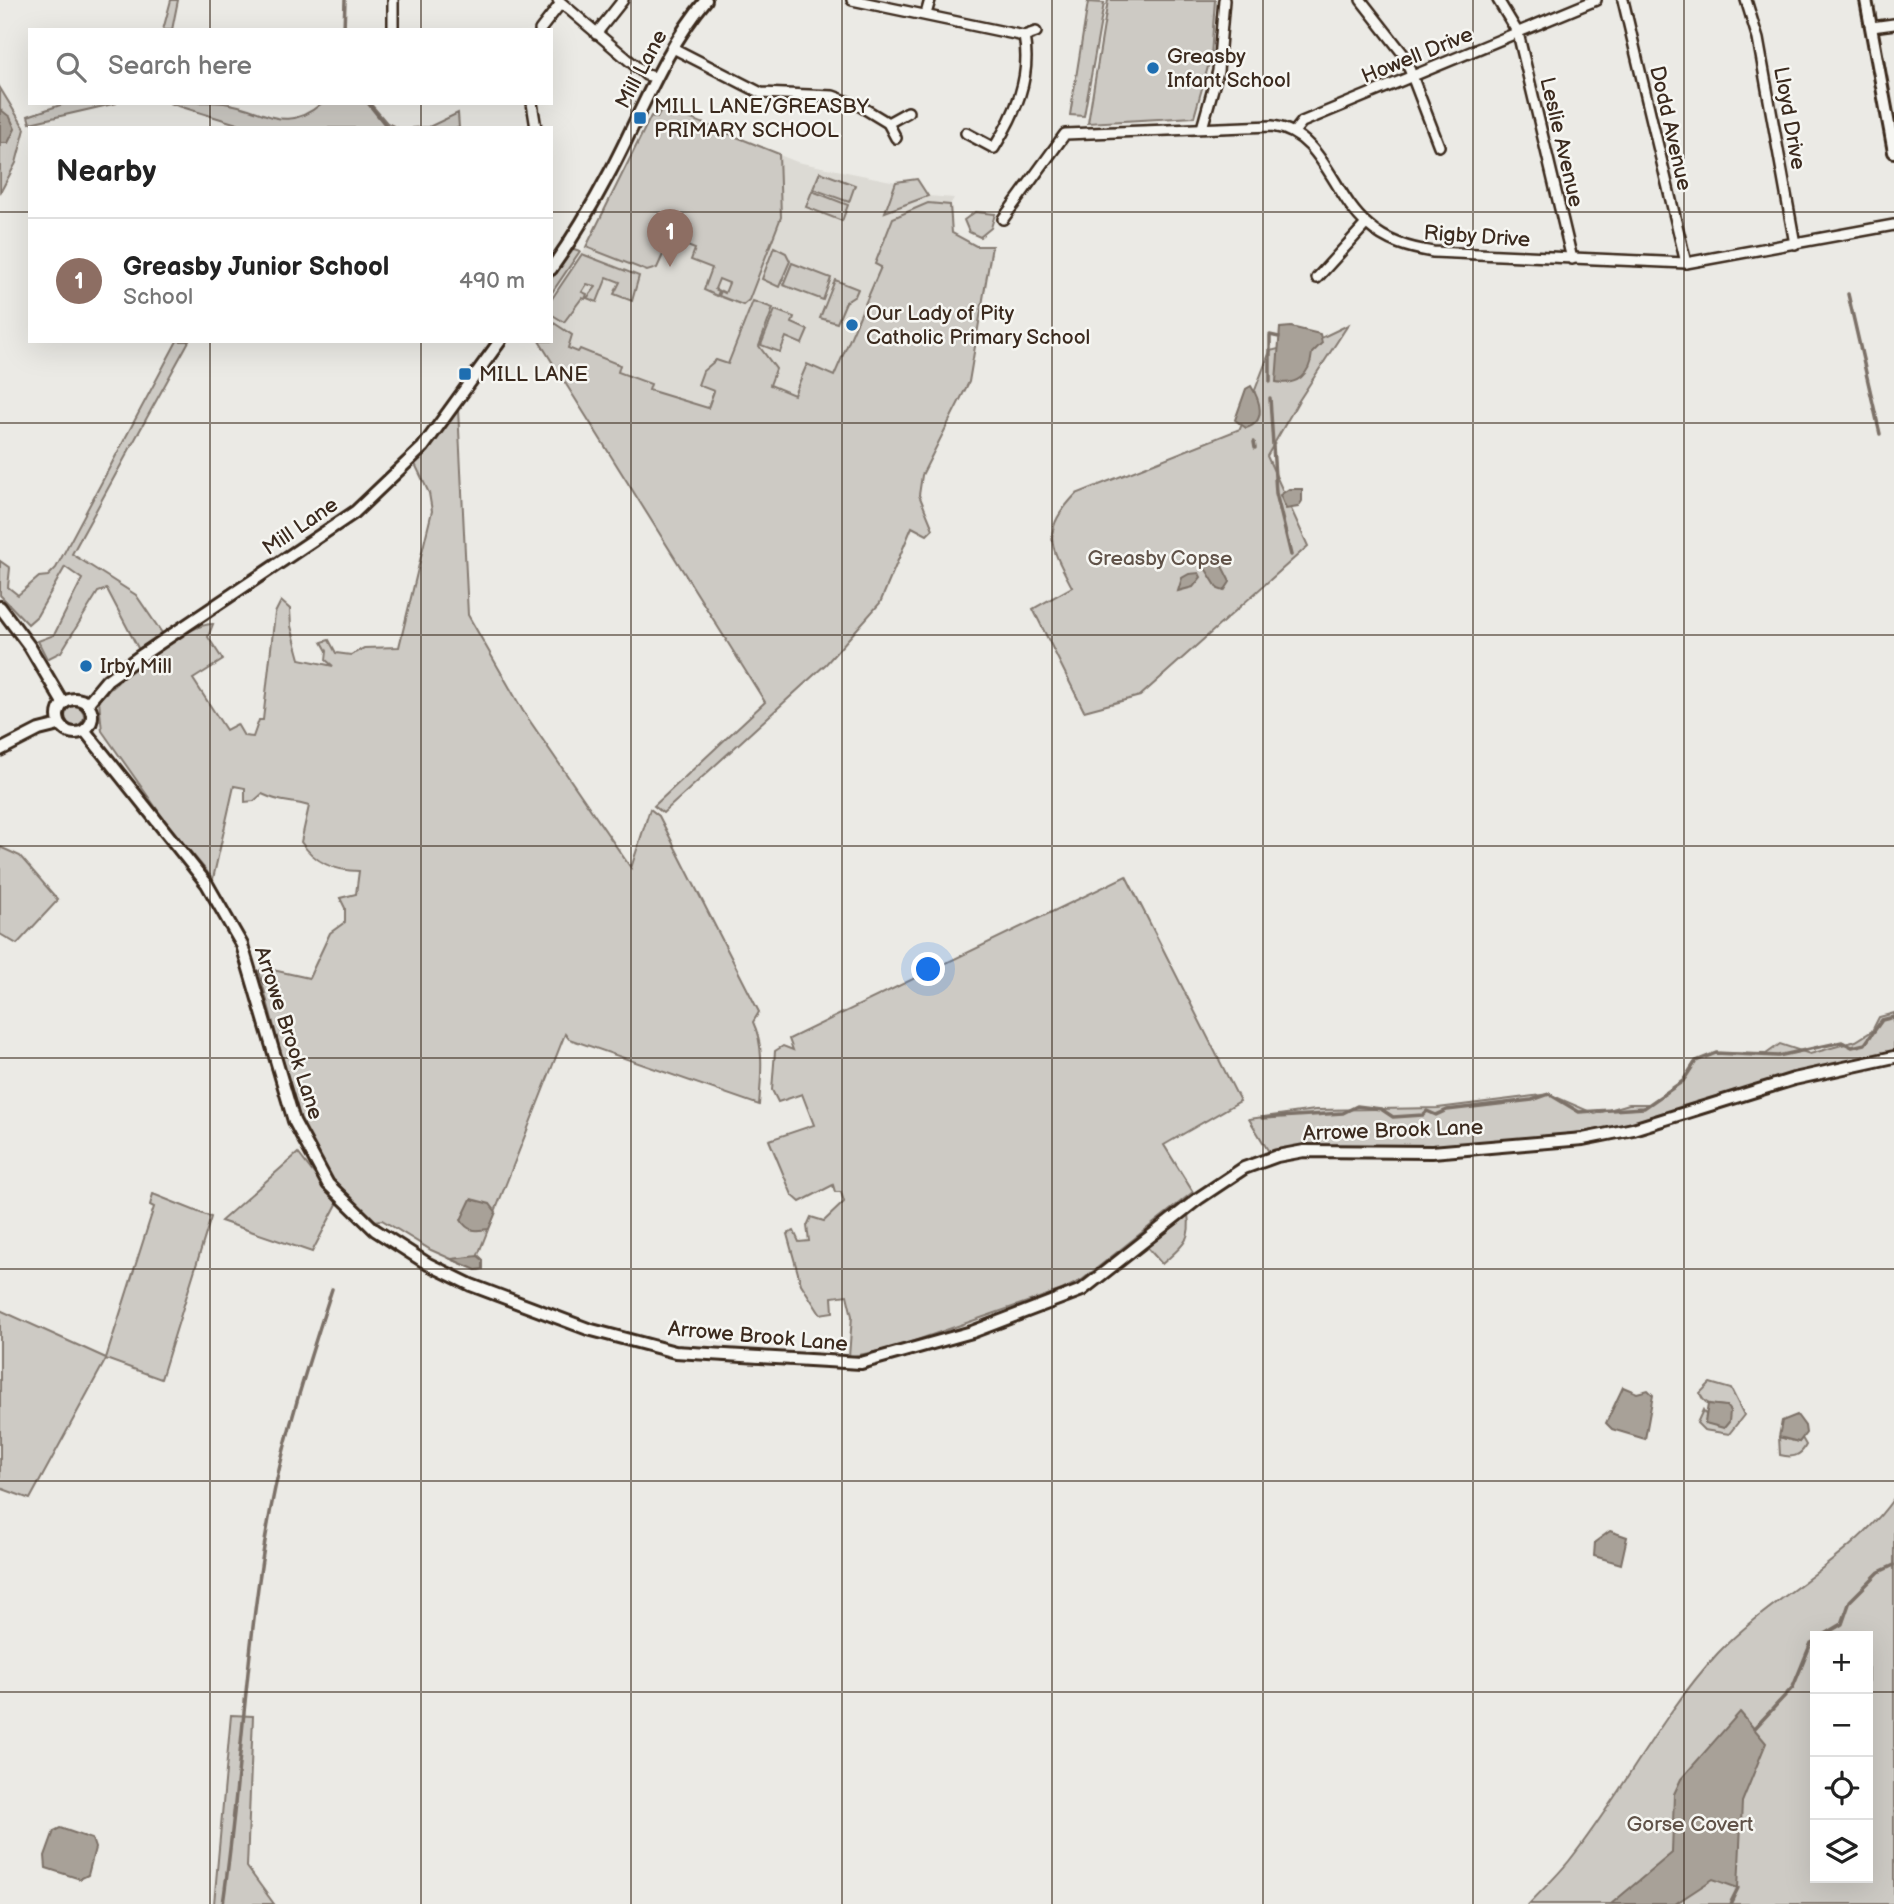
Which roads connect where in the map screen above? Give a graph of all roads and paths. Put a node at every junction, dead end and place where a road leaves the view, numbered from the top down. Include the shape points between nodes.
1 (393, 0) edge
2 (623, 0) edge
3 (706, 0) edge
4 (852, 0) edge
5 (930, 0) edge
6 (1224, 0) edge
7 (1361, 0) edge
8 (1497, 0) edge
9 (1596, 0) edge
10 (1623, 0) edge
11 (1746, 0) edge
12 (1867, 0) edge
13 (559, 2) edge
14 (926, 14) junction
15 (1894, 24) edge
16 (1872, 27) junction
17 (394, 28) edge
18 (541, 28) edge
19 (1036, 32) dead end
20 (1518, 33) junction
21 (596, 34) junction
22 (1024, 36) junction
23 (673, 48) junction
24 (1414, 75) junction
25 (655, 77) junction
26 (532, 105) edge
27 (908, 111) dead end
28 (888, 123) junction
29 (536, 126) edge
30 (1202, 128) junction
31 (1294, 132) junction
32 (967, 133) dead end
33 (897, 138) dead end
34 (1439, 146) dead end
35 (1894, 152) edge
36 (1003, 219) dead end
37 (1366, 225) junction
38 (1894, 225) edge
39 (1795, 244) junction
40 (1572, 259) junction
41 (1686, 264) junction
42 (553, 265) edge
43 (1317, 278) dead end
44 (499, 343) edge
45 (0, 607) edge
46 (63, 703) junction
47 (87, 704) junction
48 (60, 725) junction
49 (85, 731) junction
50 (0, 750) edge
51 (1894, 1057) edge

1 - 17 street
2 - 21 street
3 - 23 street, Mill Lane
4 - 14 street
5 - 14 street
6 - 30 street via 1218,71
7 - 24 street
8 - 20 street, Leslie Avenue
9 - 20 street, Howell Drive
10 - 41 street, Dodd Avenue
11 - 39 street, Lloyd Drive via 1758,39
12 - 16 street
13 - 18 street
13 - 21 street
14 - 22 street
15 - 16 street
16 - 35 street
19 - 22 street
20 - 24 street, Howell Drive
20 - 40 street, Leslie Avenue
21 - 25 street via 646,75
22 - 32 street via 1026,71 1013,117 994,148
23 - 25 street, Mill Lane
23 - 28 street via 761,93 833,96
24 - 31 street, Howell Drive via 1302,122
24 - 34 street
25 - 42 street, Mill Lane via 610,172
26 - 29 street
27 - 28 street
28 - 33 street
30 - 31 street via 1272,126
30 - 36 street via 1065,134
31 - 37 street, Rigby Drive via 1312,148
37 - 40 street, Rigby Drive via 1392,242 1423,251
37 - 43 street
38 - 39 street, Rigby Drive
39 - 41 street, Rigby Drive
40 - 41 street, Rigby Drive
44 - 47 street, Mill Lane via 423,447 355,512 139,657 107,680
45 - 46 street
46 - 47 street via 76,699
46 - 48 street via 57,715
47 - 49 street via 92,718
48 - 49 street via 73,734
48 - 50 street
49 - 51 street, Arrowe Brook Lane via 207,884 242,945 294,1121 328,1184 375,1230 471,1285 588,1329 675,1352 861,1363 972,1332 1082,1290 1199,1198 1260,1161 1304,1151 1432,1152 1583,1139 1633,1129 1794,1079

